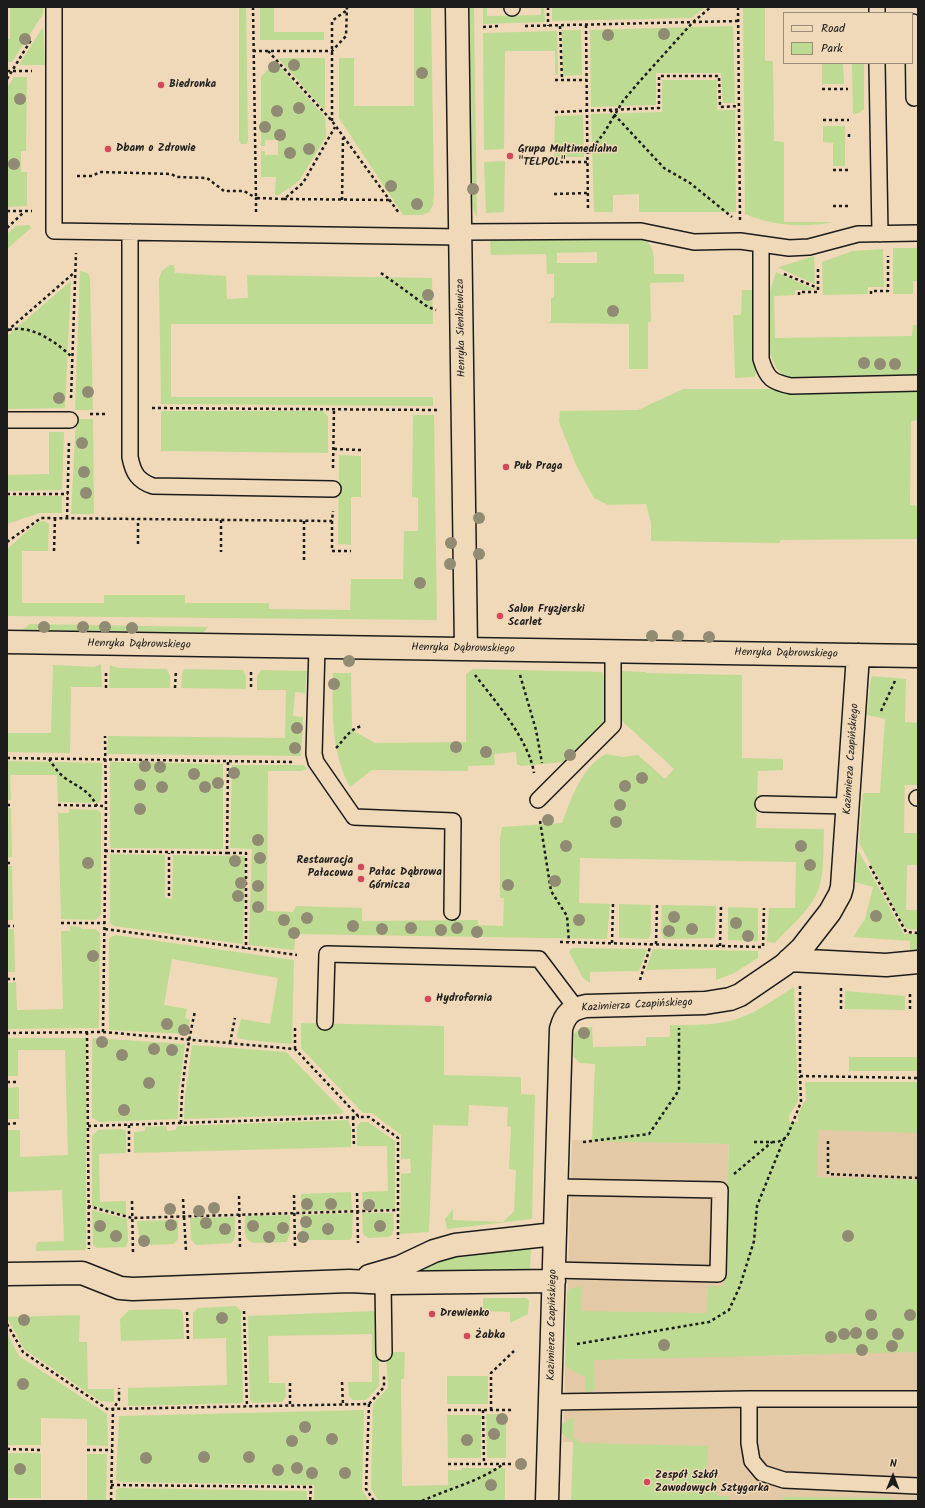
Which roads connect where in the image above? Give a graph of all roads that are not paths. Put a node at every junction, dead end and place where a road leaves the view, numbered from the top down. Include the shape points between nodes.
1 (54, 7) edge
2 (457, 7) edge
3 (914, 22) edge
4 (877, 64) edge
5 (914, 98) dead end
6 (130, 232) junction
7 (918, 233) edge
8 (461, 234) junction
9 (880, 234) junction
10 (761, 245) junction
11 (918, 383) edge
12 (70, 417) road end
13 (7, 420) edge
14 (333, 489) dead end
15 (7, 642) edge
16 (317, 647) junction
17 (466, 649) junction
18 (613, 652) junction
19 (858, 655) junction
20 (918, 656) edge
21 (538, 800) road end
22 (763, 804) dead end
23 (848, 806) junction
24 (452, 912) dead end
25 (789, 960) junction
26 (918, 962) edge
27 (576, 1008) junction
28 (325, 1022) dead end
29 (557, 1187) junction
30 (555, 1234) junction
31 (7, 1274) edge
32 (554, 1276) junction
33 (349, 1281) junction
34 (383, 1282) junction
35 (384, 1353) road end
36 (749, 1399) junction
37 (918, 1399) edge
38 (551, 1402) junction
39 (918, 1486) edge
40 (547, 1501) edge

1 - 6 lane via 54,231
2 - 8 street, Henryka Sienkiewicza
3 - 5 lane
4 - 9 lane
6 - 8 lane
6 - 14 lane via 130,458 136,476 142,483 153,486
7 - 9 lane
8 - 10 lane via 641,231 694,242 740,241
8 - 17 street, Henryka Sienkiewicza
9 - 10 lane via 858,234 809,247
10 - 11 lane via 761,359 765,372 775,382 791,386
12 - 13 lane
15 - 16 street, Henryka Dąbrowskiego
16 - 17 street, Henryka Dąbrowskiego
16 - 24 lane via 313,746 316,762 354,818 453,821
17 - 18 street, Henryka Dąbrowskiego
18 - 19 street, Henryka Dąbrowskiego
18 - 21 lane via 613,724
19 - 20 street, Henryka Dąbrowskiego
19 - 23 street, Kazimierza Czapińskiego
22 - 23 lane
23 - 25 street, Kazimierza Czapińskiego via 840,894 819,928
25 - 26 street via 886,965
25 - 27 street, Kazimierza Czapińskiego via 748,990 730,999 705,1003
27 - 28 lane via 539,959 327,954
27 - 29 street, Kazimierza Czapińskiego via 567,1014 561,1029
29 - 30 street, Kazimierza Czapińskiego
29 - 32 lane via 720,1190 718,1274
30 - 32 street, Kazimierza Czapińskiego
30 - 33 street via 455,1245 434,1251 400,1267
31 - 33 street via 82,1273 120,1288 133,1289
32 - 34 street
32 - 38 street, Kazimierza Czapińskiego
33 - 34 street
34 - 35 lane
36 - 37 lane
36 - 38 lane
36 - 39 lane via 749,1443 752,1461 762,1474 784,1480
38 - 40 street, Kazimierza Czapińskiego

